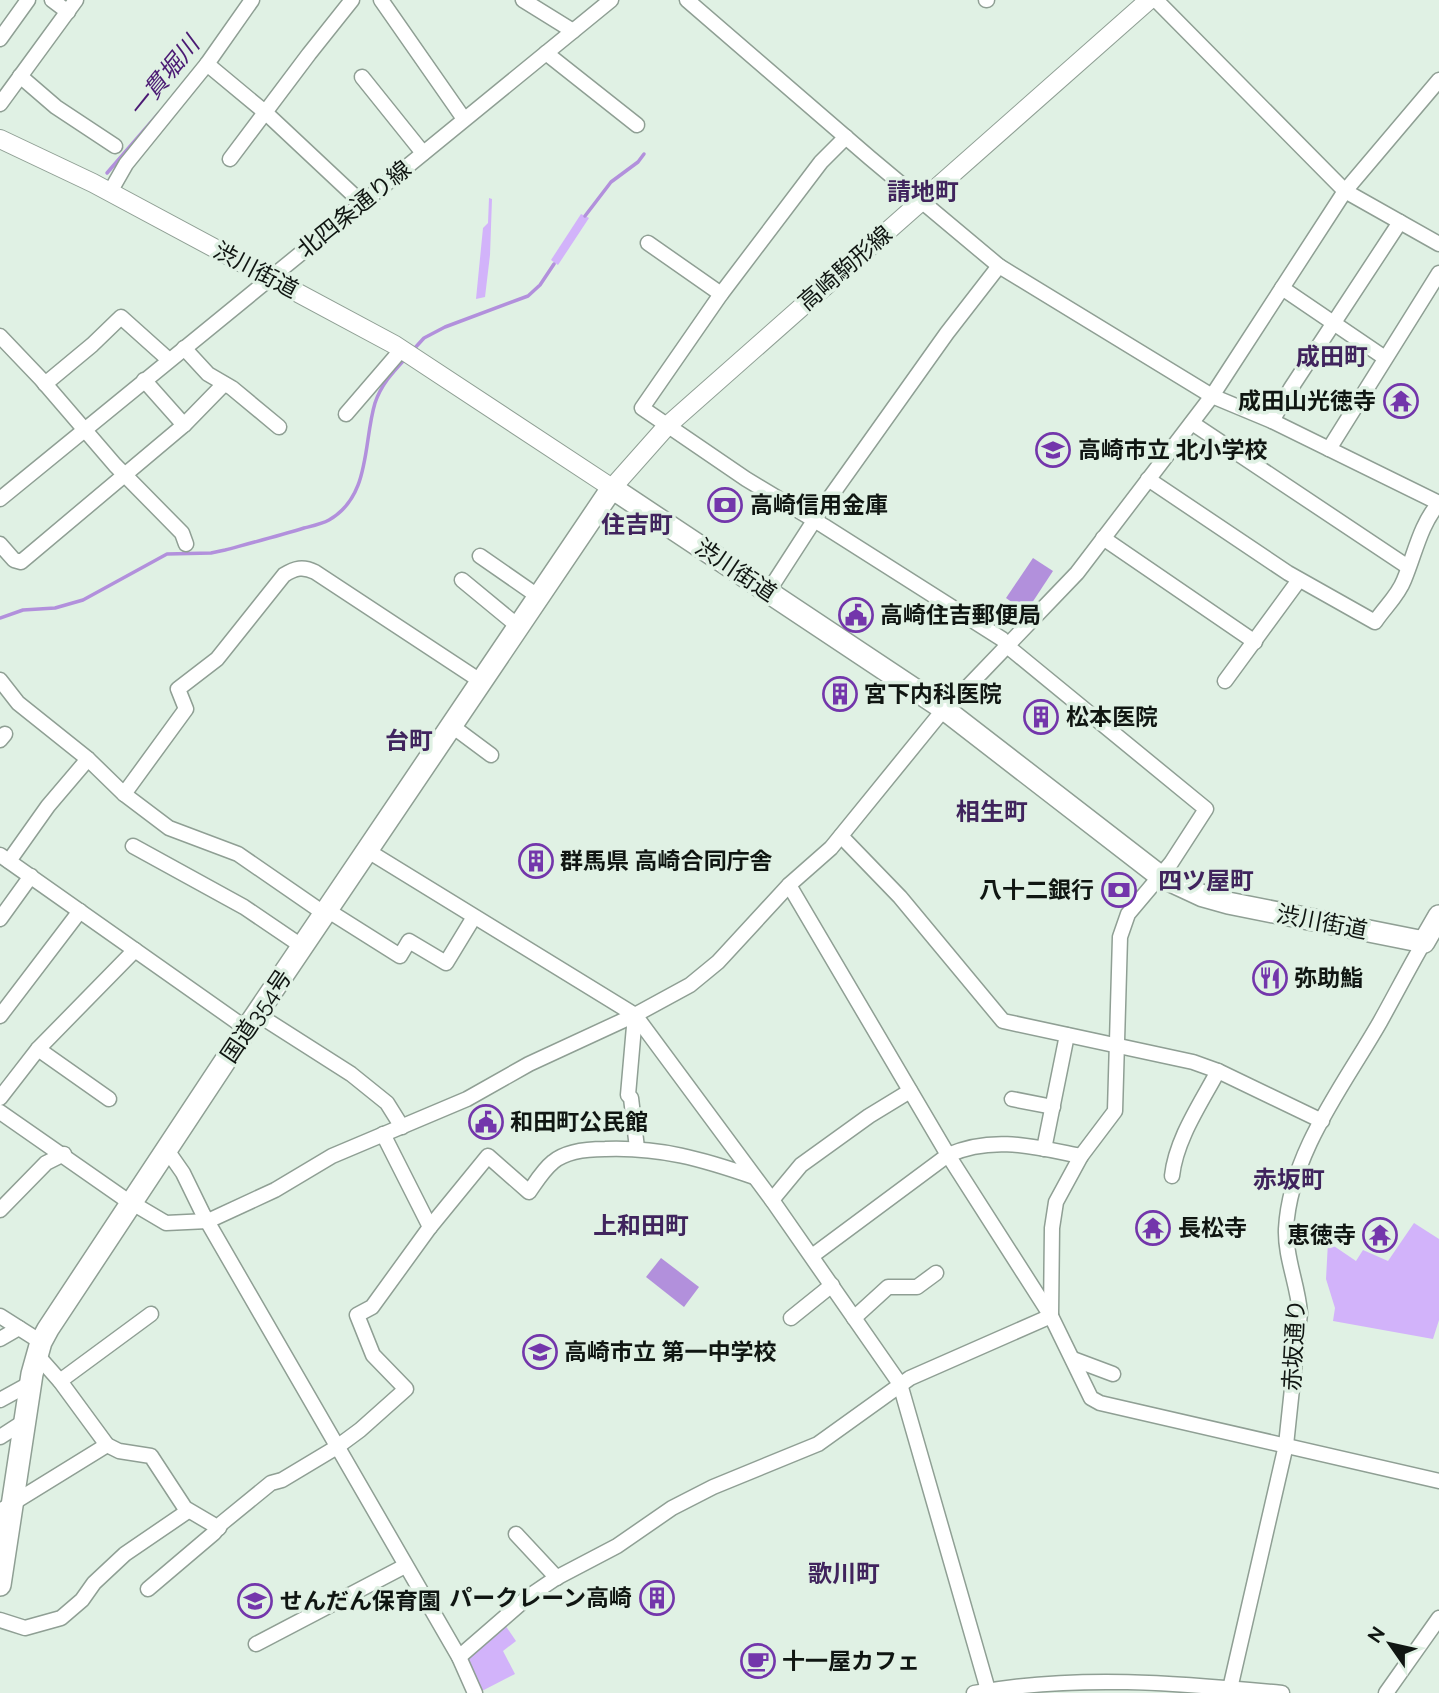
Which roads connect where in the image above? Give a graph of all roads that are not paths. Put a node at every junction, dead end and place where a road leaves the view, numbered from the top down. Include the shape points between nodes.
1 (27, 0) edge
2 (52, 0) edge
3 (252, 0) edge
4 (352, 0) edge
5 (381, 0) edge
6 (523, 0) edge
7 (687, 0) edge
8 (1149, 0) edge
9 (1156, 0) edge
10 (601, 3) edge
11 (72, 6) edge
12 (573, 31) junction
13 (0, 39) edge
14 (546, 53) junction
15 (208, 64) junction
16 (20, 76) junction
17 (362, 77) dead end
18 (1439, 80) edge
19 (0, 104) edge
20 (265, 113) junction
21 (464, 119) junction
22 (637, 125) dead end
23 (846, 137) junction
24 (0, 139) edge
25 (115, 146) dead end
26 (423, 153) junction
27 (230, 159) dead end
28 (1345, 191) junction
29 (110, 192) junction
30 (922, 200) junction
31 (362, 203) junction
32 (1399, 222) junction
33 (648, 243) dead end
34 (1439, 244) edge
35 (999, 266) junction
36 (1439, 273) edge
37 (270, 277) junction
38 (1282, 288) junction
39 (721, 295) junction
40 (1334, 323) junction
41 (0, 336) edge
42 (184, 348) junction
43 (407, 352) junction
44 (1385, 358) junction
45 (169, 360) junction
46 (144, 380) junction
47 (45, 384) junction
48 (224, 384) junction
49 (1212, 396) junction
50 (346, 414) dead end
51 (1272, 421) junction
52 (1192, 423) junction
53 (184, 425) junction
54 (667, 426) junction
55 (279, 427) dead end
56 (85, 429) junction
57 (1329, 449) junction
58 (124, 474) junction
59 (1147, 479) junction
60 (612, 488) junction
61 (0, 499) edge
62 (1439, 503) edge
63 (816, 521) junction
64 (1103, 538) junction
65 (0, 544) edge
66 (186, 544) dead end
67 (480, 556) dead end
68 (1408, 567) junction
69 (462, 580) dead end
70 (1299, 580) junction
71 (768, 592) junction
72 (539, 597) junction
73 (519, 627) junction
74 (1255, 642) junction
75 (1008, 643) junction
76 (0, 680) edge
77 (1225, 681) dead end
78 (482, 682) junction
79 (944, 709) junction
80 (452, 726) junction
81 (491, 755) dead end
82 (88, 759) junction
83 (124, 794) junction
84 (841, 836) junction
85 (133, 846) dead end
86 (368, 851) junction
87 (4, 858) edge
88 (31, 876) junction
89 (1160, 876) junction
90 (789, 885) junction
91 (80, 911) junction
92 (326, 912) junction
93 (1439, 916) edge
94 (474, 917) junction
95 (0, 919) edge
96 (1431, 944) edge
97 (303, 947) junction
98 (135, 950) junction
99 (635, 1015) junction
100 (0, 1016) edge
101 (252, 1021) junction
102 (1067, 1035) junction
103 (1119, 1045) junction
104 (38, 1049) junction
105 (1218, 1071) junction
106 (910, 1091) junction
107 (0, 1098) edge
108 (109, 1099) dead end
109 (1012, 1099) dead end
110 (1053, 1107) junction
111 (0, 1112) edge
112 (1322, 1121) junction
113 (402, 1127) junction
114 (383, 1134) junction
115 (636, 1148) junction
116 (1044, 1149) junction
117 (167, 1150) junction
118 (64, 1154) junction
119 (948, 1155) junction
120 (1082, 1156) junction
121 (1172, 1176) dead end
122 (755, 1178) junction
123 (772, 1200) junction
124 (3, 1201) edge
125 (132, 1203) junction
126 (208, 1221) junction
127 (430, 1227) junction
128 (812, 1256) junction
129 (936, 1273) dead end
130 (832, 1284) junction
131 (150, 1314) dead end
132 (0, 1316) edge
133 (1051, 1316) junction
134 (791, 1318) dead end
135 (854, 1318) junction
136 (19, 1328) junction
137 (0, 1339) edge
138 (39, 1348) junction
139 (1073, 1359) junction
140 (1112, 1374) dead end
141 (60, 1381) junction
142 (31, 1383) junction
143 (900, 1384) junction
144 (0, 1400) edge
145 (26, 1421) junction
146 (0, 1437) edge
147 (107, 1445) junction
148 (1286, 1445) junction
149 (337, 1447) junction
150 (1439, 1481) edge
151 (6, 1506) edge
152 (188, 1511) junction
153 (219, 1528) junction
154 (516, 1534) dead end
155 (405, 1566) junction
156 (557, 1578) junction
157 (0, 1585) edge
158 (148, 1589) dead end
159 (1439, 1618) edge
160 (0, 1620) edge
161 (256, 1644) dead end
162 (459, 1657) junction
163 (1229, 1690) edge
164 (981, 1692) edge
165 (475, 1693) edge
166 (1282, 1693) edge
167 (1386, 1693) edge

1 - 13 street
2 - 11 street
3 - 15 street
4 - 20 street
5 - 21 street
6 - 12 street
7 - 23 street
8 - 30 main road, 高崎駒形線
9 - 28 street
10 - 12 street, 北四条通り線
11 - 16 street
12 - 14 street, 北四条通り線
14 - 21 street, 北四条通り線
14 - 22 street
15 - 20 street
15 - 29 street via 126,164
16 - 19 street
16 - 25 street via 56,107
17 - 26 street
18 - 28 street
20 - 27 street
20 - 31 street
21 - 26 street, 北四条通り線
23 - 30 street
23 - 39 street via 821,162
24 - 29 main road, 渋川街道
26 - 31 street, 北四条通り線
28 - 32 street
28 - 38 street
29 - 37 main road, 渋川街道
30 - 35 street
30 - 54 main road, 高崎駒形線
31 - 37 street, 北四条通り線
32 - 34 street
32 - 40 street
33 - 39 street
35 - 49 street
35 - 63 street via 947,332
36 - 44 street
37 - 42 street, 北四条通り線
37 - 43 main road, 渋川街道
38 - 40 street
38 - 49 street
39 - 54 street via 642,408
40 - 44 street
40 - 51 street
41 - 47 street
42 - 45 street, 北四条通り線
42 - 48 street
43 - 50 street
43 - 60 main road, 渋川街道
44 - 57 street
45 - 46 street, 北四条通り線
45 - 47 street via 121,317
46 - 53 street
46 - 56 street, 北四条通り線
47 - 56 street
48 - 53 street
48 - 55 street
49 - 51 street
49 - 52 street
51 - 57 street
52 - 59 street
52 - 68 street
53 - 58 street
54 - 60 main road, 高崎駒形線
54 - 63 street
56 - 58 street
56 - 61 street, 北四条通り線
57 - 62 street
58 - 65 street via 21,562 13,560
58 - 66 street via 182,533
59 - 64 street
59 - 70 street
60 - 71 highway, 渋川街道
60 - 72 highway, 国道354号
62 - 68 street
63 - 71 street
63 - 75 street
64 - 74 street
64 - 75 street via 1077,573
67 - 72 street
68 - 70 street via 1401,587 1375,622
69 - 73 street
70 - 74 street
71 - 79 highway, 渋川街道
72 - 73 highway, 国道354号
73 - 78 highway, 国道354号
74 - 77 street
75 - 79 street
75 - 89 street via 1206,809
76 - 82 street via 18,703
78 - 80 highway, 国道354号
78 - 83 street via 315,572 294,568 217,659 178,689 186,709
79 - 84 street
79 - 89 highway, 渋川街道
80 - 81 street
80 - 86 highway, 国道354号
82 - 83 street
82 - 87 street
83 - 92 street via 169,828 238,854
84 - 90 street
84 - 102 street via 900,897 1003,1021
85 - 97 street via 244,907
86 - 92 highway, 国道354号
86 - 94 street
87 - 88 street
88 - 91 street
88 - 95 street
89 - 96 highway, 渋川街道 via 1228,904
89 - 103 street via 1128,914 1120,937
90 - 99 street via 705,975
90 - 106 street
91 - 98 street
91 - 100 street
92 - 94 street via 400,956 409,941 446,963
92 - 97 highway, 国道354号
93 - 96 highway
94 - 99 street
96 - 112 street, 赤坂通り
97 - 101 highway, 国道354号
98 - 101 street
98 - 104 street
99 - 113 street
99 - 115 street via 628,1095 632,1098
99 - 122 street
101 - 113 street via 351,1074 387,1103
101 - 117 highway, 国道354号
102 - 103 street
102 - 110 street
103 - 105 street
103 - 120 street via 1115,1111
104 - 107 street
104 - 108 street
105 - 112 street
105 - 121 street via 1187,1129
106 - 119 street
106 - 123 street via 801,1165
109 - 110 street
110 - 116 street
111 - 118 street
112 - 148 street, 赤坂通り via 1297,1178 1287,1221 1300,1314
113 - 114 street
114 - 126 street
114 - 127 street
115 - 122 street via 687,1156
115 - 127 street via 564,1156 553,1162 529,1192 488,1156
116 - 119 street via 1004,1142
116 - 120 street
117 - 125 highway, 国道354号
117 - 126 street
118 - 124 street via 46,1163
118 - 125 street
119 - 128 street
119 - 133 street
120 - 133 street via 1056,1202
122 - 123 street
123 - 128 street
125 - 126 street via 166,1223
125 - 138 highway, 国道354号
126 - 149 street
127 - 149 street via 372,1307 357,1315 373,1355 406,1390
128 - 130 street
129 - 135 street via 917,1287 888,1287
130 - 134 street
130 - 135 street
131 - 141 street
132 - 136 street
133 - 139 street
133 - 143 street
135 - 143 street
136 - 137 street
136 - 138 street
138 - 141 street
138 - 142 highway, 国道354号
139 - 140 street
139 - 148 street via 1091,1398 1100,1403
141 - 147 street
142 - 144 street
142 - 145 highway, 国道354号
143 - 156 street via 818,1444 713,1486
143 - 164 street
145 - 146 street
145 - 151 highway, 国道354号
147 - 151 street
147 - 152 street via 151,1456
148 - 150 street
148 - 163 street, 赤坂通り
149 - 153 street via 271,1483
149 - 155 street
151 - 157 highway, 国道354号
152 - 153 street
152 - 160 street via 125,1555 61,1618 25,1628
153 - 158 street
154 - 156 street
155 - 161 street
155 - 162 street
156 - 162 street via 490,1625
159 - 167 street
162 - 165 street
163 - 164 street via 1091,1682
163 - 166 street

